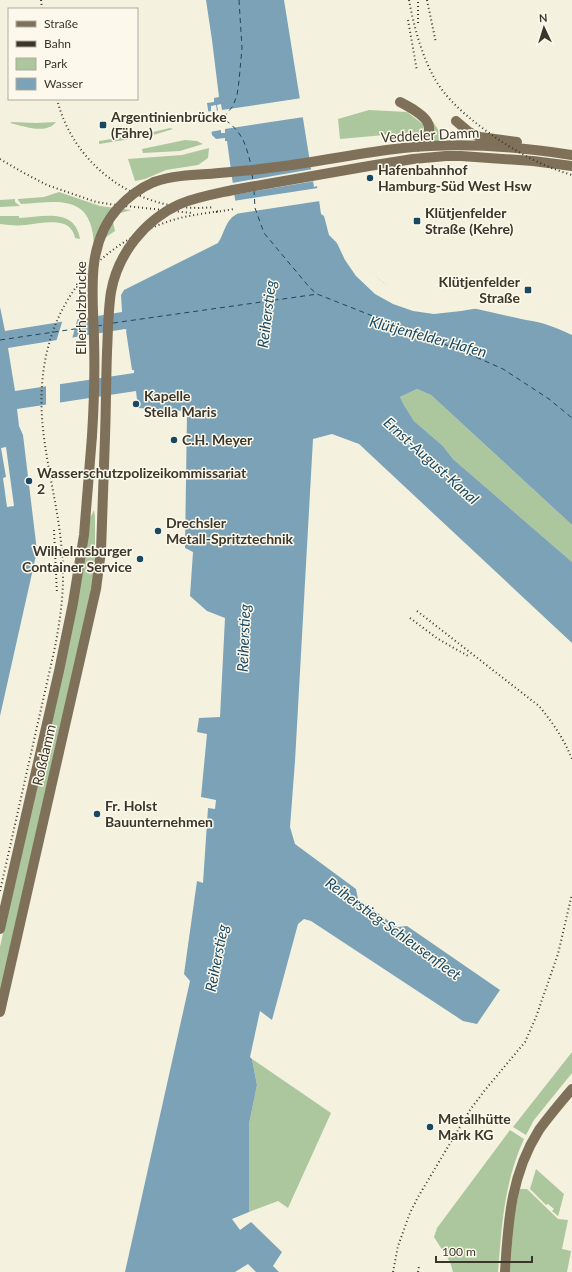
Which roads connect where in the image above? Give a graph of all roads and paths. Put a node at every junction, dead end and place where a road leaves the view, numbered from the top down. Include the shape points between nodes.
1 (400, 102) dead end
2 (456, 121) dead end
3 (418, 147) junction
4 (545, 151) junction
5 (572, 155) edge
6 (313, 162) joint
7 (572, 166) edge
8 (315, 176) joint
9 (88, 500) joint
10 (102, 501) joint
11 (0, 930) edge
12 (0, 1012) edge
13 (572, 1089) edge
14 (505, 1272) edge

1 - 3 main road via 418,112 429,125 428,136
2 - 4 main road via 480,137 516,141
3 - 4 main road, Veddeler Damm via 464,145
3 - 6 main road, Veddeler Damm
4 - 5 main road, Veddeler Damm
6 - 9 main road, Ellerholzbrücke, bridge via 173,177 154,182 141,188 122,204 105,226 97,245 93,272 94,370
7 - 8 main road, Veddeler Damm via 532,160 446,156 413,159
8 - 10 main road, Ellerholzbrücke, bridge via 226,192 179,205 163,213 147,226 126,252 118,268 110,301
9 - 11 main road, Roßdamm via 80,564 67,634
10 - 12 main road, Roßdamm via 101,551 96,589
13 - 14 main road via 539,1130 519,1172 509,1214

